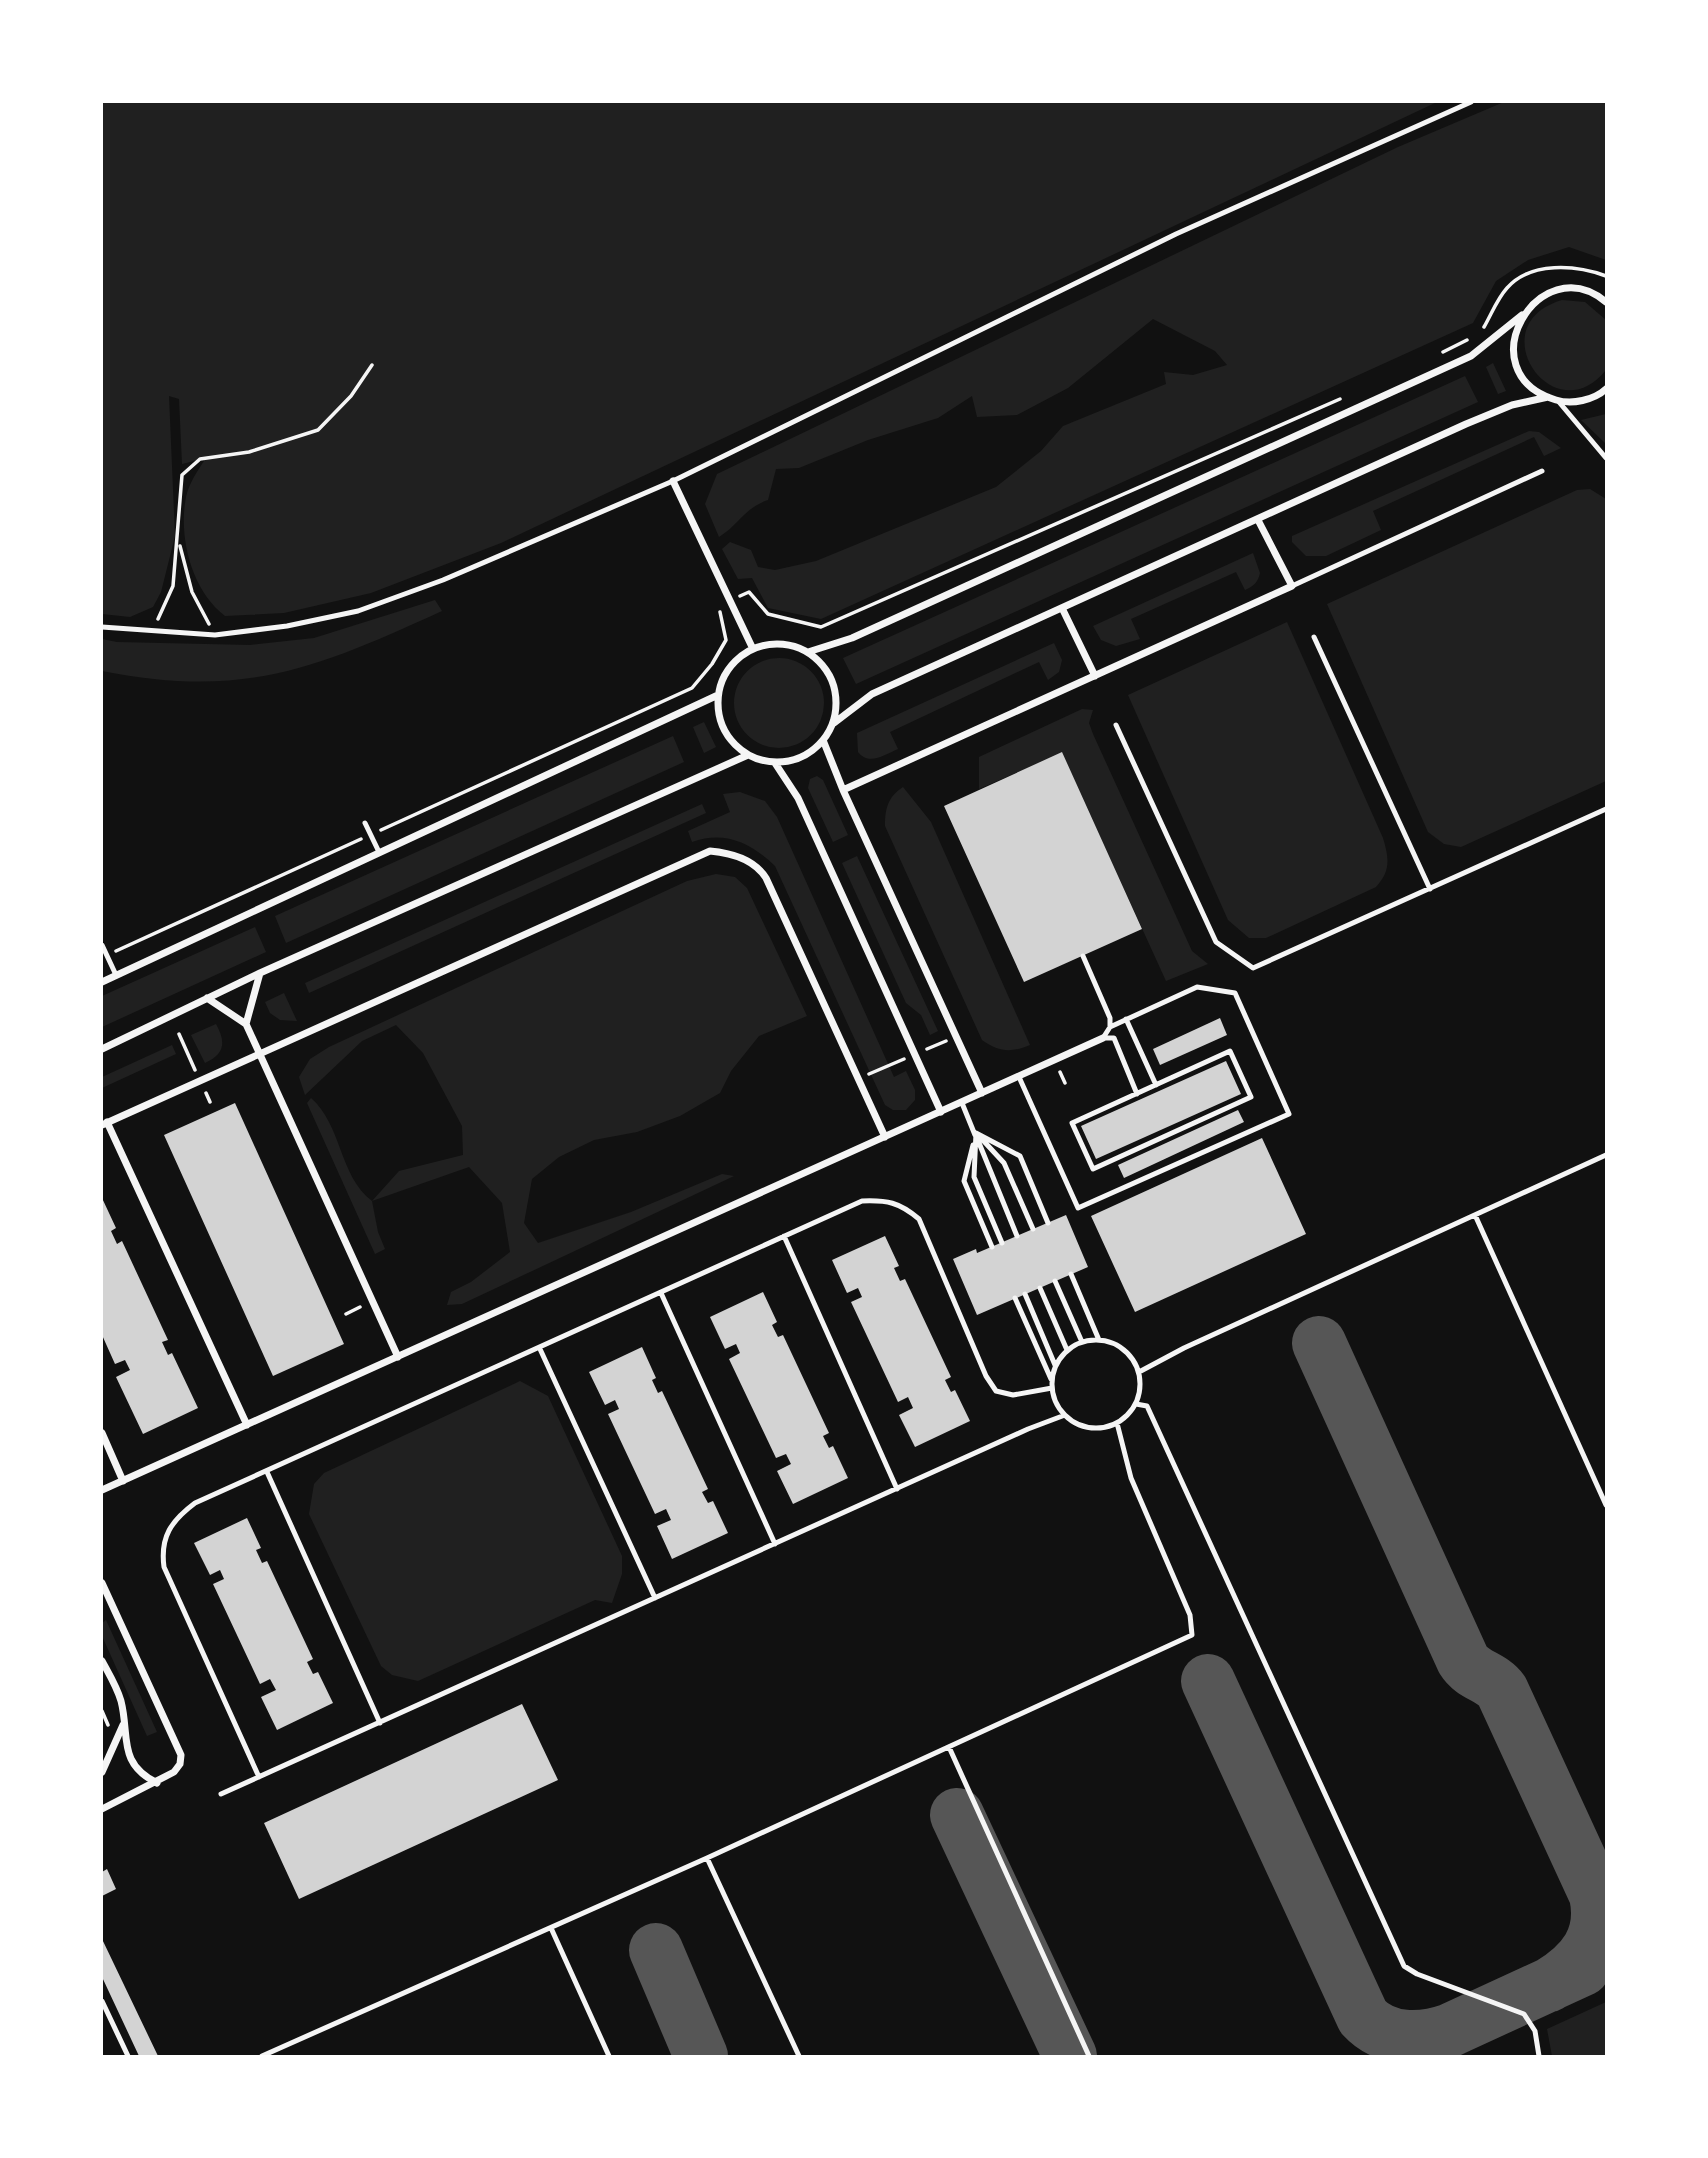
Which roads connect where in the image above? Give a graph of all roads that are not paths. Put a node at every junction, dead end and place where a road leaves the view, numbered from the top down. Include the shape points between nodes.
1 (1471, 102) edge
2 (1606, 301) edge
3 (1522, 315) junction
4 (1606, 389) edge
5 (1548, 397) junction
6 (1559, 401) junction
7 (1606, 458) edge
8 (1542, 471) dead end
9 (673, 481) junction
10 (1258, 520) junction
11 (1292, 586) junction
12 (1062, 608) junction
13 (102, 627) edge
14 (1314, 637) dead end
15 (753, 649) junction
16 (808, 652) junction
17 (1095, 676) junction
18 (718, 695) junction
19 (834, 723) junction
20 (1116, 725) dead end
21 (823, 740) junction
22 (748, 755) junction
23 (775, 763) junction
24 (843, 790) junction
25 (1606, 809) edge
26 (365, 823) dead end
27 (379, 852) junction
28 (1430, 889) junction
29 (102, 945) edge
30 (1083, 956) dead end
31 (260, 973) junction
32 (116, 975) junction
33 (102, 982) edge
34 (207, 998) junction
35 (1126, 1020) junction
36 (246, 1024) junction
37 (1110, 1027) junction
38 (1103, 1038) junction
39 (102, 1049) edge
40 (260, 1053) junction
41 (1018, 1077) junction
42 (1156, 1085) junction
43 (982, 1093) junction
44 (1136, 1094) junction
45 (962, 1103) junction
46 (941, 1112) junction
47 (104, 1123) edge
48 (976, 1133) junction
49 (885, 1137) junction
50 (1606, 1155) edge
51 (1475, 1215) junction
52 (1048, 1223) dead end
53 (1033, 1229) dead end
54 (784, 1236) junction
55 (1017, 1236) dead end
56 (1002, 1243) dead end
57 (992, 1247) dead end
58 (1071, 1274) dead end
59 (1055, 1281) dead end
60 (1040, 1288) dead end
61 (661, 1293) junction
62 (1025, 1294) dead end
63 (1015, 1298) dead end
64 (1100, 1340) junction
65 (1082, 1342) junction
66 (540, 1349) junction
67 (1067, 1350) junction
68 (398, 1357) junction
69 (1055, 1366) junction
70 (1139, 1372) junction
71 (1052, 1385) junction
72 (1136, 1404) junction
73 (1065, 1415) junction
74 (1117, 1423) junction
75 (247, 1425) junction
76 (102, 1433) edge
77 (267, 1472) junction
78 (123, 1481) junction
79 (897, 1489) junction
80 (102, 1490) edge
81 (1606, 1505) edge
82 (775, 1544) junction
83 (102, 1583) edge
84 (655, 1598) junction
85 (102, 1661) edge
86 (124, 1721) junction
87 (380, 1723) junction
88 (949, 1747) junction
89 (102, 1772) edge
90 (259, 1777) junction
91 (157, 1783) junction
92 (220, 1794) dead end
93 (102, 1809) edge
94 (707, 1858) junction
95 (551, 1928) junction
96 (102, 2001) edge
97 (128, 2056) edge
98 (262, 2056) edge
99 (609, 2056) edge
100 (799, 2056) edge
101 (1089, 2056) edge
102 (1539, 2056) edge

1 - 9 lane via 1176,234
2 - 3 street via 1591,292 1565,289 1539,298
3 - 5 street via 1513,339 1518,369 1530,386
3 - 16 street via 1471,356 852,638
4 - 6 street via 1579,402
5 - 6 street
5 - 10 street via 1512,405 1466,424
6 - 7 lane
8 - 11 lane
9 - 13 lane via 443,580 358,611 215,635
9 - 15 street
10 - 11 street
10 - 12 street
11 - 17 street
12 - 17 street
12 - 19 street via 872,694
14 - 28 lane
15 - 16 street via 780,644
15 - 18 street via 735,662
16 - 19 street via 832,681 837,706
17 - 24 street
18 - 22 street via 719,716 727,735
18 - 27 street
19 - 21 street
20 - 28 lane via 1216,942 1253,968
21 - 23 street via 801,758
21 - 24 street
22 - 23 street
22 - 31 street
23 - 46 street via 798,798
24 - 43 street
25 - 28 lane
26 - 27 lane
27 - 32 street
29 - 32 lane
30 - 37 lane
31 - 34 street
31 - 36 street
32 - 33 street
34 - 36 street
34 - 39 street
35 - 37 lane
35 - 41 lane via 1196,987 1235,993 1289,1114 1078,1208
35 - 42 lane
36 - 40 street
37 - 38 lane
38 - 41 street
38 - 44 lane via 1114,1038
40 - 47 street
40 - 49 street via 691,859 710,851 728,852 749,861 766,878
40 - 68 street
41 - 43 street
42 - 44 lane
42 - 44 lane via 1230,1051 1251,1097 1093,1169 1072,1124
43 - 45 street
45 - 46 street
45 - 48 lane
46 - 49 street
47 - 75 street
48 - 52 lane via 1020,1156
48 - 53 lane via 1004,1163
48 - 55 lane
48 - 56 lane via 974,1177
48 - 57 lane via 964,1181
49 - 68 street
50 - 51 lane
51 - 70 lane
51 - 81 lane
54 - 61 lane
54 - 71 lane via 862,1201 901,1204 919,1219 996,1391 1013,1395
54 - 79 lane
58 - 64 lane
59 - 65 lane
60 - 67 lane
61 - 66 lane
61 - 82 lane
62 - 69 lane
63 - 71 lane
64 - 65 lane
64 - 70 lane via 1126,1351
65 - 67 lane
66 - 77 lane
66 - 84 lane
67 - 69 lane
68 - 75 street
69 - 71 lane
70 - 72 lane
71 - 73 lane
72 - 74 lane
72 - 102 lane via 1147,1406 1404,1966 1524,2014 1535,2031
73 - 74 lane via 1096,1428
73 - 79 lane
74 - 88 lane via 1130,1478 1190,1615 1192,1636
75 - 78 street
76 - 78 street
77 - 87 lane
77 - 90 lane via 195,1503 177,1517 166,1534 163,1558 166,1576
78 - 80 street
79 - 82 lane
82 - 84 lane
83 - 91 street via 181,1755 174,1772
84 - 87 lane
85 - 86 street
86 - 89 street
86 - 91 street via 130,1758 142,1775
87 - 90 lane
88 - 94 lane
88 - 101 lane
90 - 92 lane
91 - 93 street
94 - 95 lane
94 - 100 lane
95 - 98 lane
95 - 99 lane
96 - 97 lane

